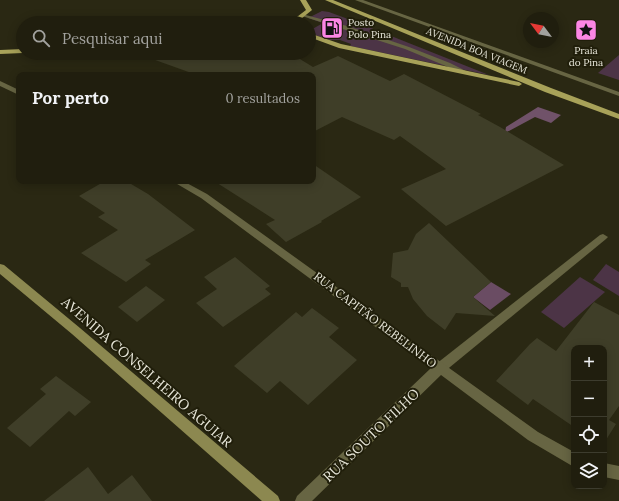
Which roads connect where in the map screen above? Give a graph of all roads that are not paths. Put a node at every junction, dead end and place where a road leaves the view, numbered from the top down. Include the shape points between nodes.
1 (303, 0) edge
2 (328, 0) edge
3 (358, 0) edge
4 (304, 15) joint
5 (307, 16) edge
6 (316, 19) edge
7 (316, 38) edge
8 (16, 51) edge
9 (0, 52) edge
10 (467, 72) junction
11 (0, 83) edge
12 (548, 90) junction
13 (16, 91) edge
14 (619, 94) edge
15 (619, 117) edge
16 (182, 184) edge
17 (603, 237) dead end
18 (0, 268) edge
19 (440, 368) junction
20 (571, 458) edge
21 (607, 471) edge
22 (619, 473) edge
23 (273, 501) edge
24 (302, 501) edge

1 - 4 main road via 309,10
2 - 12 main road, AVENIDA BOA VIAGEM
3 - 14 street
4 - 5 street
6 - 10 street via 419,53
7 - 10 main road via 339,46
8 - 9 main road
10 - 12 main road
11 - 13 street
12 - 15 main road, AVENIDA BOA VIAGEM
16 - 19 street, RUA CAPITÃO REBELINHO via 204,196
17 - 19 street, RUA SOUTO FILHO
18 - 23 main road, AVENIDA CONSELHEIRO AGUIAR via 76,330
19 - 20 street, RUA CAPITÃO REBELINHO via 533,436
19 - 24 street, RUA SOUTO FILHO
21 - 22 street

